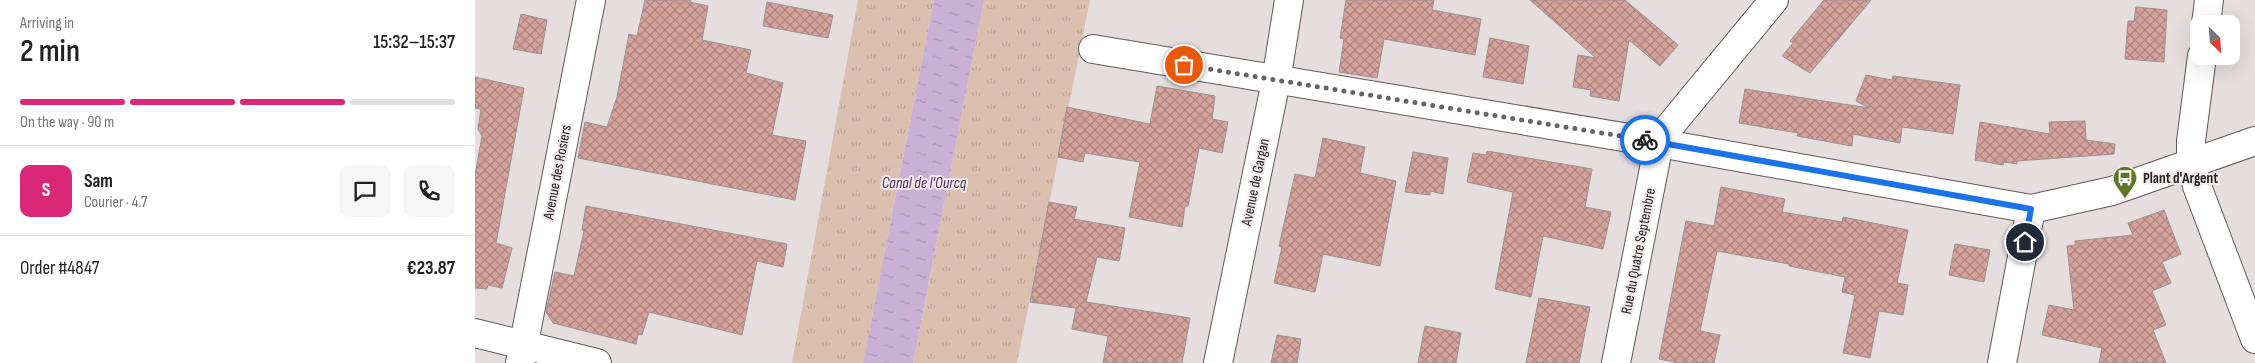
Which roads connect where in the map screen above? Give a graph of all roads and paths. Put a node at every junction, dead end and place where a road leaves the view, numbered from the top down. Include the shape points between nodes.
1 (591, 0) edge
2 (1289, 0) edge
3 (1774, 0) edge
4 (2209, 0) edge
5 (2207, 15) edge
6 (1093, 49) dead end
7 (2201, 65) edge
8 (1276, 81) junction
9 (2255, 140) edge
10 (1659, 142) junction
11 (2191, 162) junction
12 (2031, 209) junction
13 (475, 333) edge
14 (2255, 339) edge
15 (522, 354) edge
16 (597, 363) edge
17 (1218, 363) edge
18 (1616, 363) edge
19 (2002, 363) edge

1 - 15 street, Avenue des Rosiers
2 - 8 street, Avenue de Gargan
3 - 10 street, Rue du Quatre Septembre
4 - 5 street
6 - 8 street
7 - 11 street
8 - 10 street
8 - 17 street, Avenue de Gargan
9 - 11 street
10 - 12 street
10 - 18 street, Rue du Quatre Septembre
11 - 12 street via 2113,191
11 - 14 street via 2197,186
12 - 19 street
13 - 15 street
15 - 16 street

